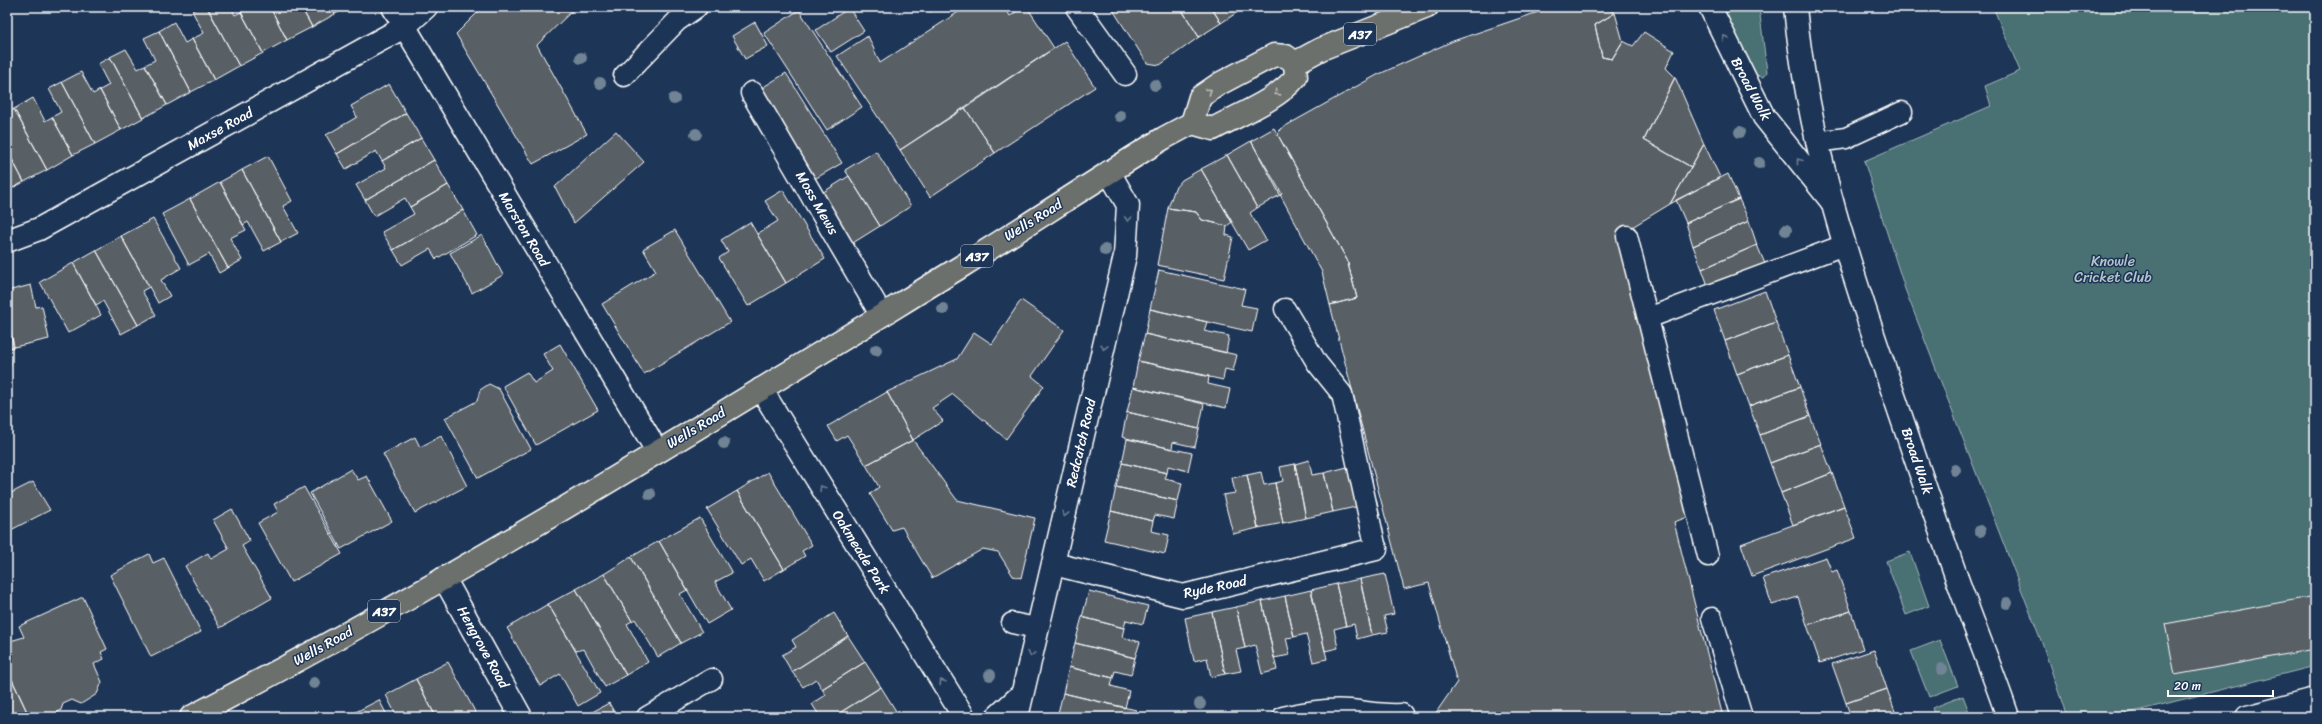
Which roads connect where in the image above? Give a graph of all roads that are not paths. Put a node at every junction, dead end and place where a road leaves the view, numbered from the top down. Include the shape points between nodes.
1 (393, 7) edge
2 (426, 7) edge
3 (697, 7) edge
4 (1077, 7) edge
5 (1427, 7) edge
6 (1710, 7) edge
7 (1795, 7) edge
8 (404, 28) junction
9 (1295, 63) junction
10 (1125, 74) dead end
11 (624, 76) dead end
12 (752, 93) dead end
13 (1902, 112) dead end
14 (1192, 124) junction
15 (1818, 142) junction
16 (1109, 172) junction
17 (1832, 202) junction
18 (1627, 236) dead end
19 (7, 241) edge
20 (1844, 245) junction
21 (1285, 309) dead end
22 (881, 314) junction
23 (1648, 318) junction
24 (761, 389) junction
25 (657, 451) junction
26 (1376, 549) joint
27 (1708, 556) dead end
28 (1054, 564) junction
29 (444, 578) junction
30 (1712, 618) dead end
31 (1012, 623) dead end
32 (1036, 628) junction
33 (712, 679) dead end
34 (1022, 694) junction
35 (2315, 699) edge
36 (1402, 714) dead end
37 (965, 716) edge
38 (191, 717) edge
39 (521, 717) edge
40 (647, 717) edge
41 (997, 717) edge
42 (1017, 717) edge
43 (1282, 717) edge
44 (1742, 717) edge
45 (2008, 717) edge
46 (2247, 717) edge

1 - 8 street, Marston Road
2 - 8 street, Maxse Road
3 - 11 lane via 677,20
4 - 10 street
5 - 9 highway, A37 via 1321,49
17 -> 6 street, Broad Walk via 1764,117
7 - 15 street, Broad Walk via 1799,47
8 - 19 street, Maxse Road via 39,228
8 - 25 street, Marston Road
9 -> 14 highway via 1296,77 1289,86 1266,100 1213,129
14 -> 9 highway via 1200,98 1219,84 1274,55 1286,56
12 - 22 street, Moss Mews
13 - 15 lane via 1846,138
14 - 16 highway, Wells Road / A37
15 - 17 street, Broad Walk
16 - 22 highway, Wells Road / A37
16 -> 28 street, Redcatch Road via 1128,205 1125,256
17 - 20 street, Broad Walk
18 - 23 lane
20 - 23 lane
20 - 45 street, Broad Walk via 1954,571
21 - 26 lane via 1317,363 1342,394
22 - 24 highway, Wells Road / A37
23 - 27 lane
24 - 25 highway, Wells Road / A37
37 -> 24 street, Oakmeade Park
25 - 29 highway, Wells Road / A37
26 - 28 street, Ryde Road via 1183,596
28 - 32 street, Redcatch Road
29 - 38 highway, Wells Road / A37
29 - 39 street, Hengrove Road
30 - 44 lane
31 - 32 lane
32 -> 34 street, Redcatch Road
33 - 40 lane
34 - 41 street
34 - 42 street, Redcatch Road
35 - 46 street
36 - 43 lane via 1380,715 1349,710 1308,711

